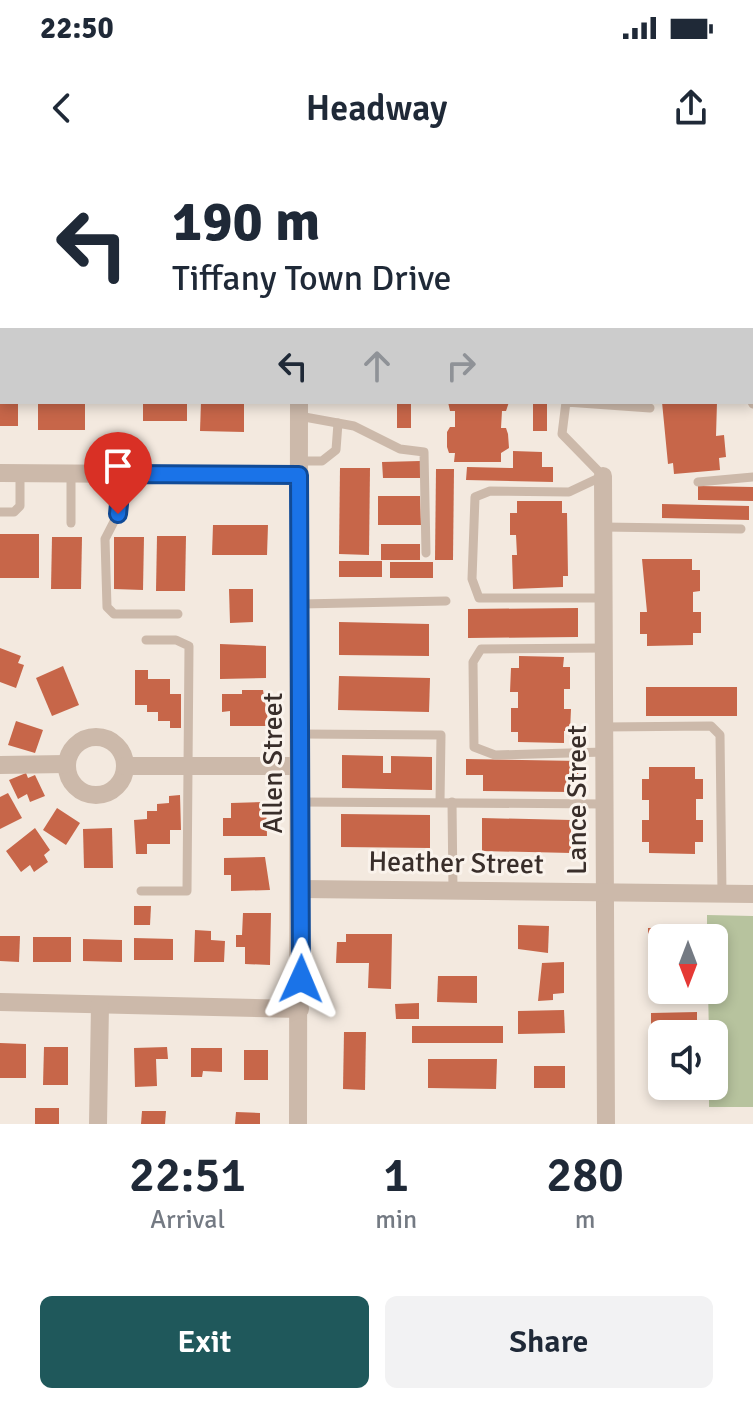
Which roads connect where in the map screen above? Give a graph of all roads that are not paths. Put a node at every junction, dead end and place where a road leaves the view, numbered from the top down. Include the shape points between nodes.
1 (566, 404) edge
2 (594, 404) edge
3 (650, 408) dead end
4 (299, 409) edge
5 (338, 423) junction
6 (299, 468) junction
7 (0, 473) edge
8 (20, 473) junction
9 (71, 473) junction
10 (122, 474) junction
11 (603, 476) junction
12 (753, 477) edge
13 (698, 482) dead end
14 (0, 512) edge
15 (71, 523) dead end
16 (603, 527) junction
17 (741, 529) dead end
18 (426, 553) dead end
19 (604, 598) junction
20 (446, 601) dead end
21 (301, 604) junction
22 (178, 614) dead end
23 (146, 640) dead end
24 (604, 648) junction
25 (604, 727) junction
26 (301, 734) junction
27 (604, 752) junction
28 (66, 764) junction
29 (0, 765) edge
30 (125, 766) junction
31 (189, 766) junction
32 (301, 766) junction
33 (301, 802) junction
34 (440, 802) junction
35 (452, 802) junction
36 (605, 804) junction
37 (301, 889) junction
38 (141, 891) dead end
39 (453, 891) junction
40 (605, 892) junction
41 (722, 894) junction
42 (753, 894) edge
43 (0, 1002) edge
44 (100, 1005) junction
45 (300, 1009) junction
46 (98, 1124) edge
47 (298, 1124) edge
48 (606, 1124) edge

1 - 11 lane via 562,434
2 - 3 lane
4 - 5 lane
4 - 6 street, Allen Street
5 - 6 lane via 336,450
5 - 18 lane via 400,449 424,452
6 - 10 street
6 - 21 street, Allen Street
7 - 8 street
8 - 9 street
8 - 14 lane via 20,506 14,512
9 - 10 street
9 - 15 lane
10 - 22 lane via 121,508 105,539 107,607 114,614
11 - 16 street, Lance Street
11 - 19 lane via 569,492 490,491 475,497 472,579 479,598
12 - 13 lane
16 - 17 lane
16 - 19 street, Lance Street
19 - 24 street, Lance Street
20 - 21 lane
21 - 26 street, Allen Street
23 - 31 lane via 176,640 189,646
24 - 25 street, Lance Street
24 - 27 lane via 481,649 473,662 474,747 495,755
25 - 27 street, Lance Street
25 - 41 lane via 711,726 720,735
26 - 32 street, Allen Street
26 - 34 lane via 441,735
27 - 36 street, Lance Street
28 - 29 street
28 - 30 street via 77,743 93,737 115,744
28 - 30 street via 77,788 95,795 118,784
30 - 31 street
31 - 32 street
31 - 38 lane via 187,891
32 - 33 street, Allen Street
33 - 34 lane
33 - 37 street, Allen Street
34 - 35 lane
35 - 36 lane
35 - 39 lane
36 - 40 street, Lance Street
37 - 39 street, Heather Street
37 - 45 street, Allen Street
39 - 40 street, Heather Street
40 - 41 street, Heather Street
40 - 48 street, Lance Street
41 - 42 street, Heather Street
43 - 44 street
44 - 45 street
44 - 46 street
45 - 47 street, Allen Street

